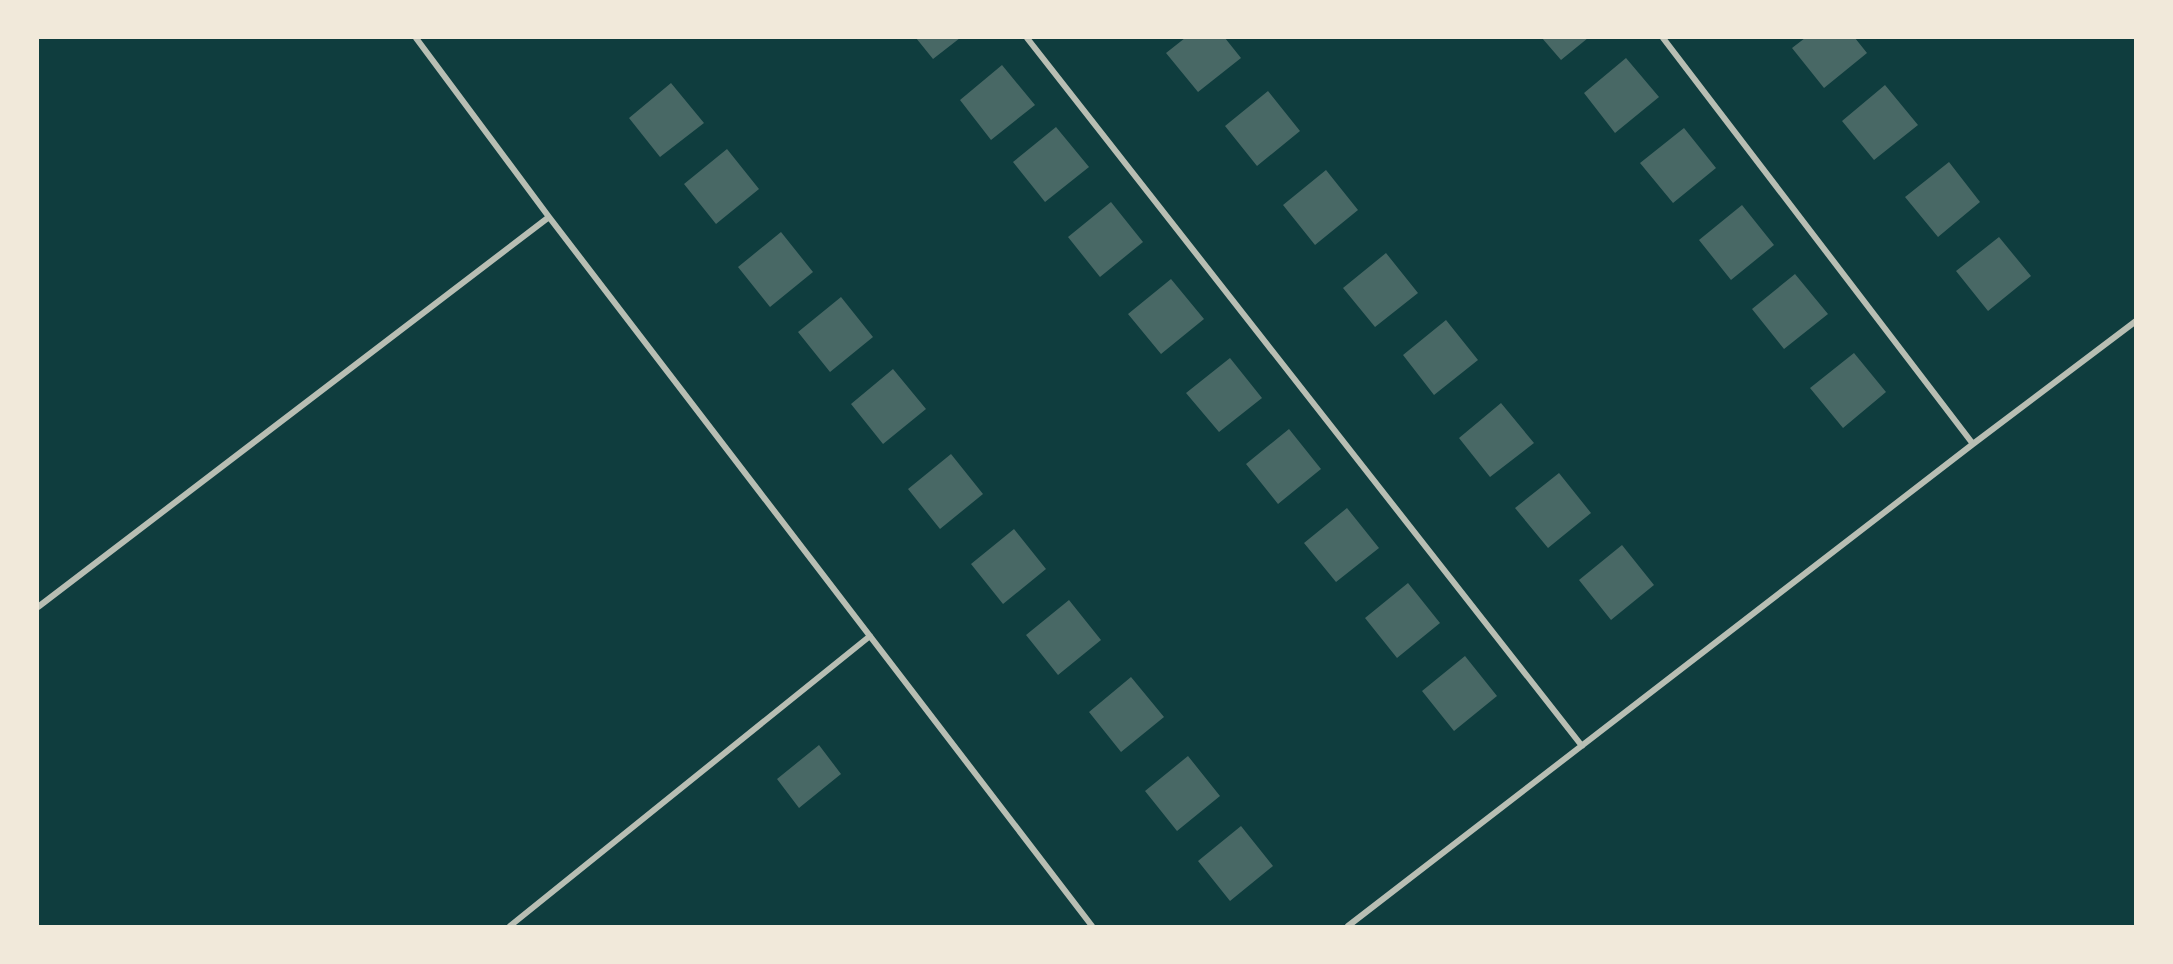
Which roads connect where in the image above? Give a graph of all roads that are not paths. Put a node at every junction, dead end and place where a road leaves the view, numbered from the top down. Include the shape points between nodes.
1 (416, 38) edge
2 (1027, 38) edge
3 (1663, 38) edge
4 (549, 217) junction
5 (2136, 321) edge
6 (1974, 444) junction
7 (38, 607) edge
8 (870, 636) junction
9 (1582, 746) junction
10 (510, 927) edge
11 (1092, 927) edge
12 (1348, 927) edge

1 - 4 street
2 - 9 street
3 - 6 street
4 - 7 street
4 - 8 street
5 - 6 street
6 - 9 street
8 - 10 street
8 - 11 street
9 - 12 street

